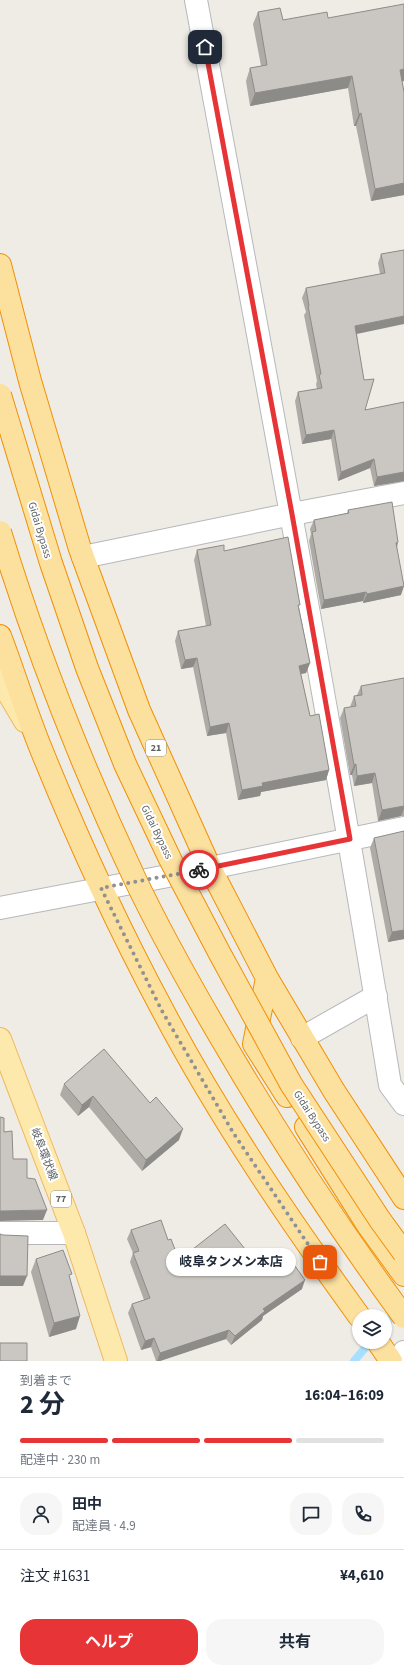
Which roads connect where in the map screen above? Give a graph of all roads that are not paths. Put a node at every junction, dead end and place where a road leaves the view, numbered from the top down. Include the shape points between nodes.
1 (196, 0) edge
2 (0, 265) edge
3 (0, 395) edge
4 (404, 493) edge
5 (292, 514) junction
6 (0, 532) edge
7 (83, 557) junction
8 (0, 636) edge
9 (0, 679) edge
10 (40, 748) junction
11 (404, 828) edge
12 (350, 839) junction
13 (210, 868) junction
14 (101, 888) junction
15 (0, 908) edge
16 (267, 978) junction
17 (376, 996) junction
18 (302, 1038) junction
19 (0, 1039) edge
20 (404, 1104) edge
21 (402, 1195) edge
22 (0, 1233) edge
23 (74, 1233) junction
24 (404, 1253) edge
25 (404, 1275) edge
26 (354, 1309) edge
27 (404, 1317) edge
28 (383, 1349) edge
29 (404, 1352) edge
30 (116, 1361) edge
31 (391, 1361) edge
32 (397, 1361) edge

1 - 5 street
2 - 7 highway, 21 via 30,381
3 - 24 highway, Gidai Bypass, bridge via 51,564 87,668 128,771 188,893 291,1084
4 - 5 street
5 - 7 street
5 - 12 street
6 - 27 highway, bridge via 15,583 52,683 91,780 141,892 188,983 263,1109 353,1246
7 - 13 highway, 21 via 139,710
8 - 10 highway
9 - 10 main road
10 - 14 highway
11 - 12 street
12 - 13 street
12 - 17 street
13 - 14 street
13 - 16 highway, 21
14 - 15 street
14 - 26 highway via 162,1011 230,1127 312,1251
16 - 18 highway, 21
16 - 25 highway via 254,1044 367,1224
17 - 18 street
17 - 20 street via 390,1085
18 - 21 highway, 21
19 - 23 main road, 岐阜環状線 / 77
22 - 23 street
23 - 30 main road, 岐阜環状線 / 77
28 - 31 highway
29 - 32 street

